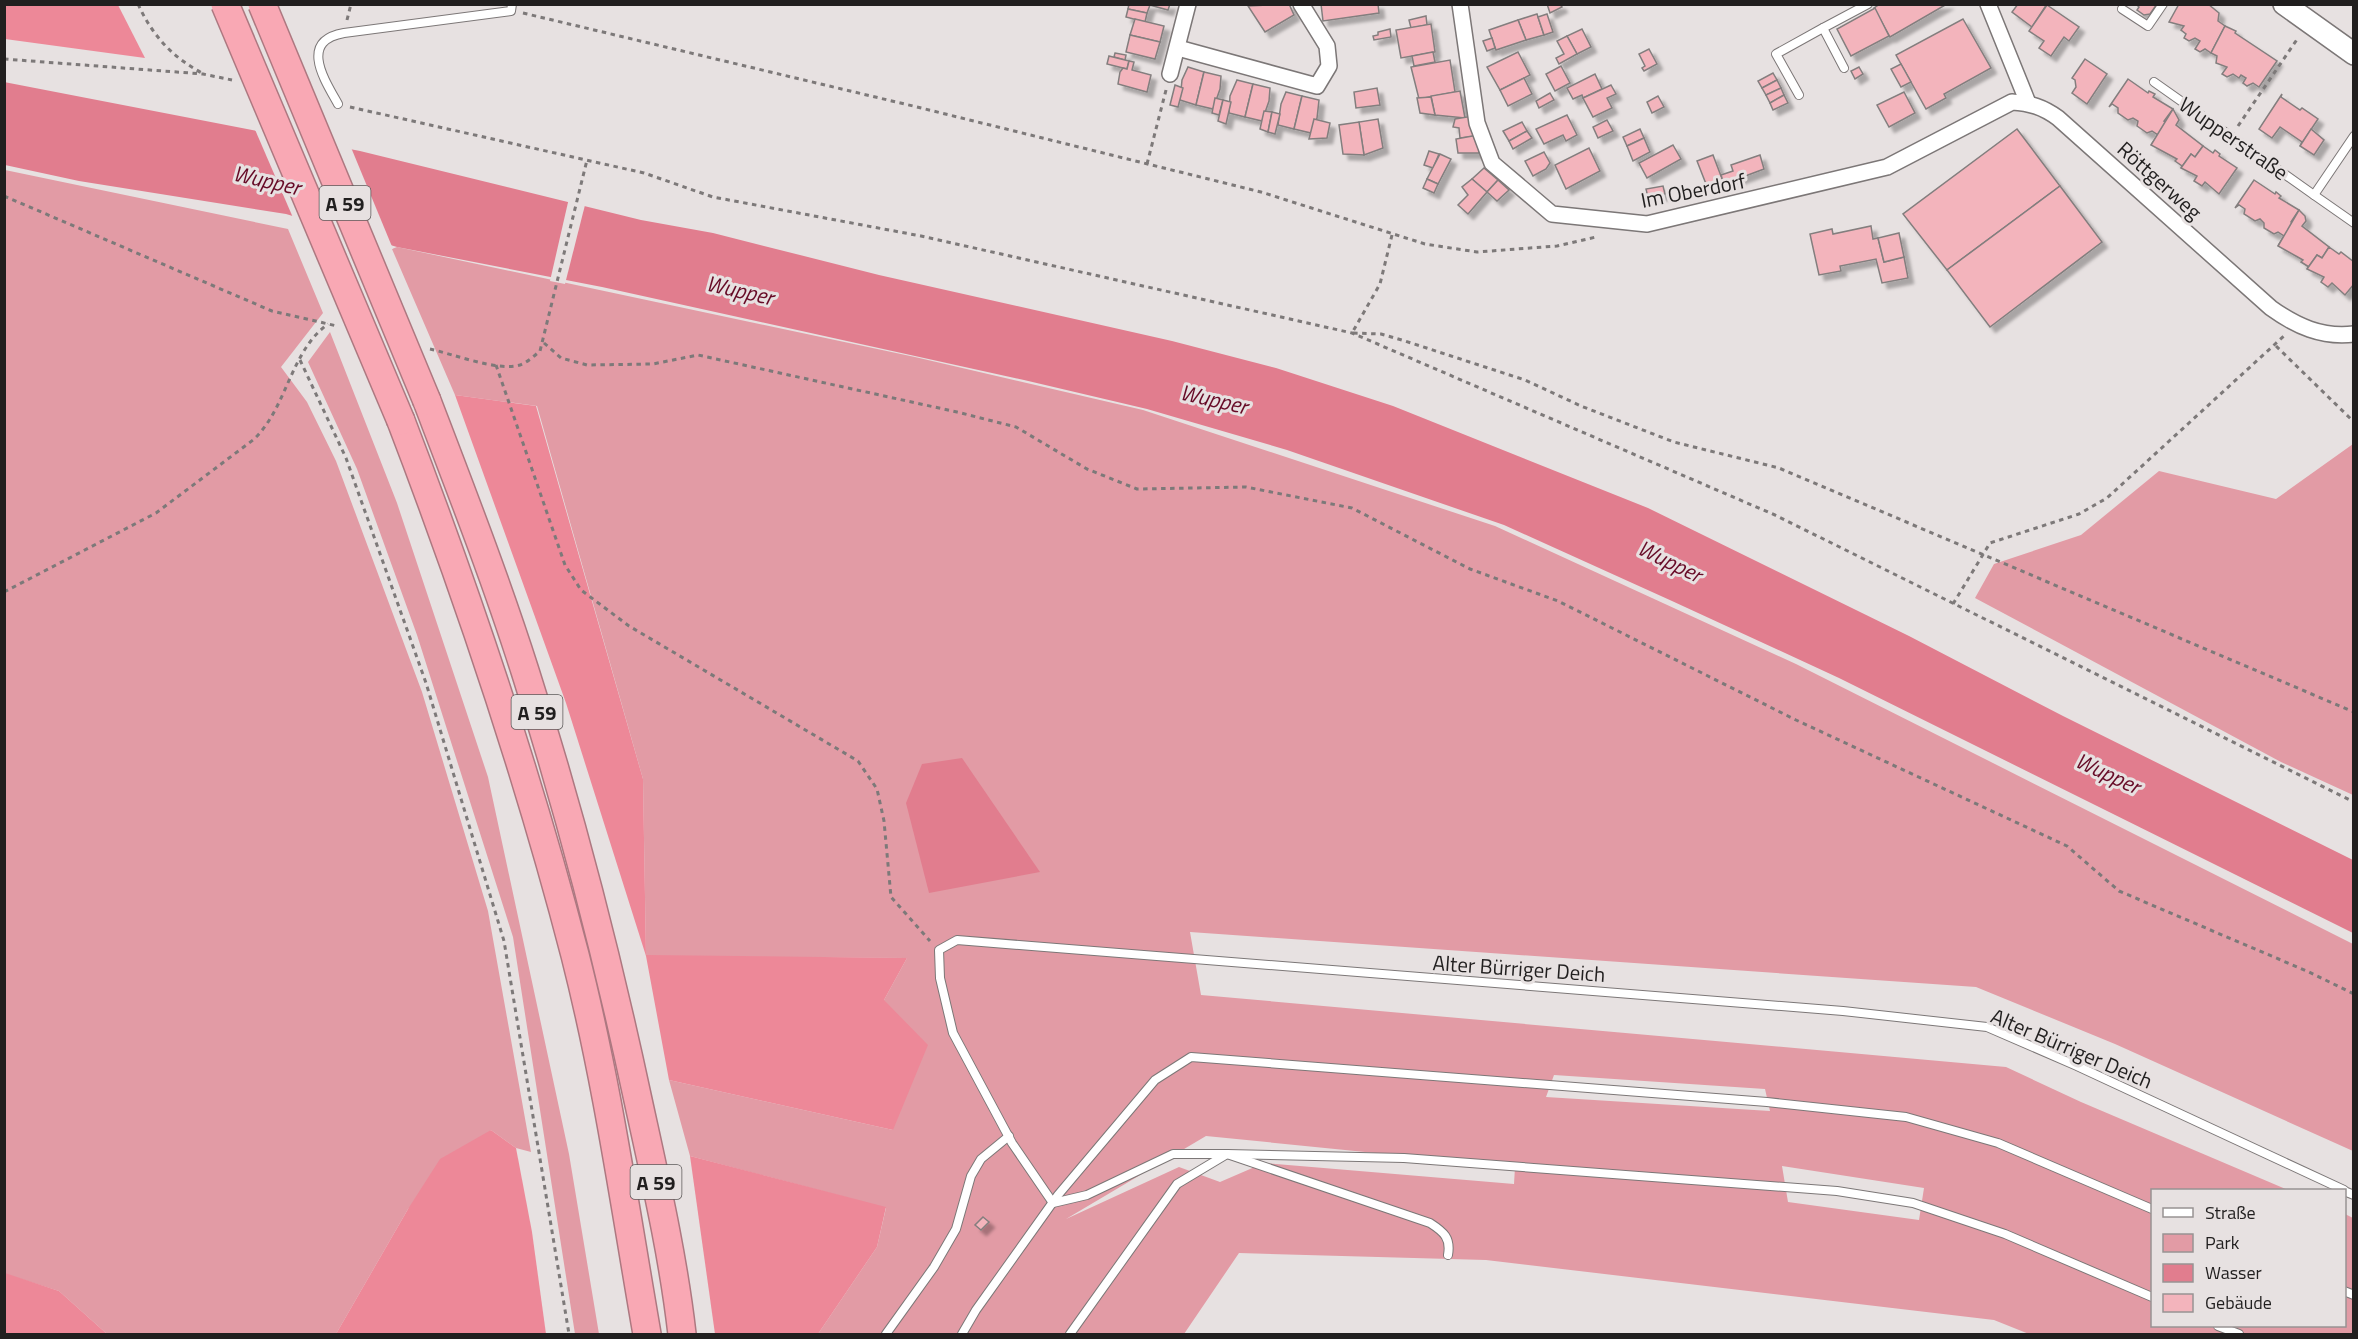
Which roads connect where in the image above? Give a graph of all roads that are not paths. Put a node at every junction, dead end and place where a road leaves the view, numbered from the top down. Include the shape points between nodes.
1 (225, 4) edge
2 (262, 4) edge
3 (1188, 4) edge
4 (1301, 4) edge
5 (1460, 4) edge
6 (1868, 4) edge
7 (1988, 4) edge
8 (2163, 4) edge
9 (2284, 4) edge
10 (512, 8) edge
11 (2122, 9) dead end
12 (1823, 28) junction
13 (1178, 48) junction
14 (2354, 54) edge
15 (1844, 68) dead end
16 (1170, 74) road end
17 (2154, 82) dead end
18 (1799, 95) dead end
19 (2028, 103) junction
20 (338, 104) road end
21 (2354, 136) edge
22 (2314, 195) junction
23 (2354, 223) edge
24 (2354, 334) edge
25 (1009, 1137) junction
26 (1227, 1154) junction
27 (2340, 1189) edge
28 (1053, 1203) junction
29 (2151, 1209) edge
30 (1448, 1255) dead end
31 (2151, 1297) edge
32 (2220, 1327) edge
33 (647, 1335) edge
34 (682, 1335) edge
35 (886, 1335) edge
36 (962, 1335) edge
37 (1071, 1335) edge
38 (2239, 1335) edge

1 - 33 highway, A 59, bridge via 401,421 499,694 575,957 611,1125
2 - 34 highway, A 59, bridge via 427,401 521,660 581,861 626,1042 676,1276
3 - 13 street
4 - 13 street via 1327,46 1329,66 1317,86
5 - 19 street, Im Oberdorf via 1477,123 1492,163 1552,214 1647,224 1700,213 1887,167 2012,102
6 - 12 lane
7 - 19 street
8 - 11 lane via 2148,26
9 - 14 main road
10 - 20 lane via 335,35 325,40 318,60
12 - 15 lane
12 - 18 lane via 1776,54
13 - 16 street
17 - 22 lane, Wupperstraße
19 - 24 street, Röttgerweg via 2045,108 2058,118 2294,325 2340,336
21 - 22 lane
22 - 23 lane, Wupperstraße
25 - 27 lane, Alter Bürriger Deich via 953,1033 940,978 939,950 957,940 1843,1011 1987,1027
25 - 28 lane
25 - 35 lane via 981,1159 970,1176 956,1229
26 - 28 lane via 1173,1154 1087,1195
26 - 30 lane via 1430,1223 1445,1233 1450,1245
26 - 31 lane via 1416,1159 1837,1191 1913,1203 2006,1234
26 - 37 lane via 1177,1184
28 - 29 lane via 1155,1080 1191,1057 1767,1102 1906,1117 1998,1143
28 - 36 lane
32 - 38 lane

